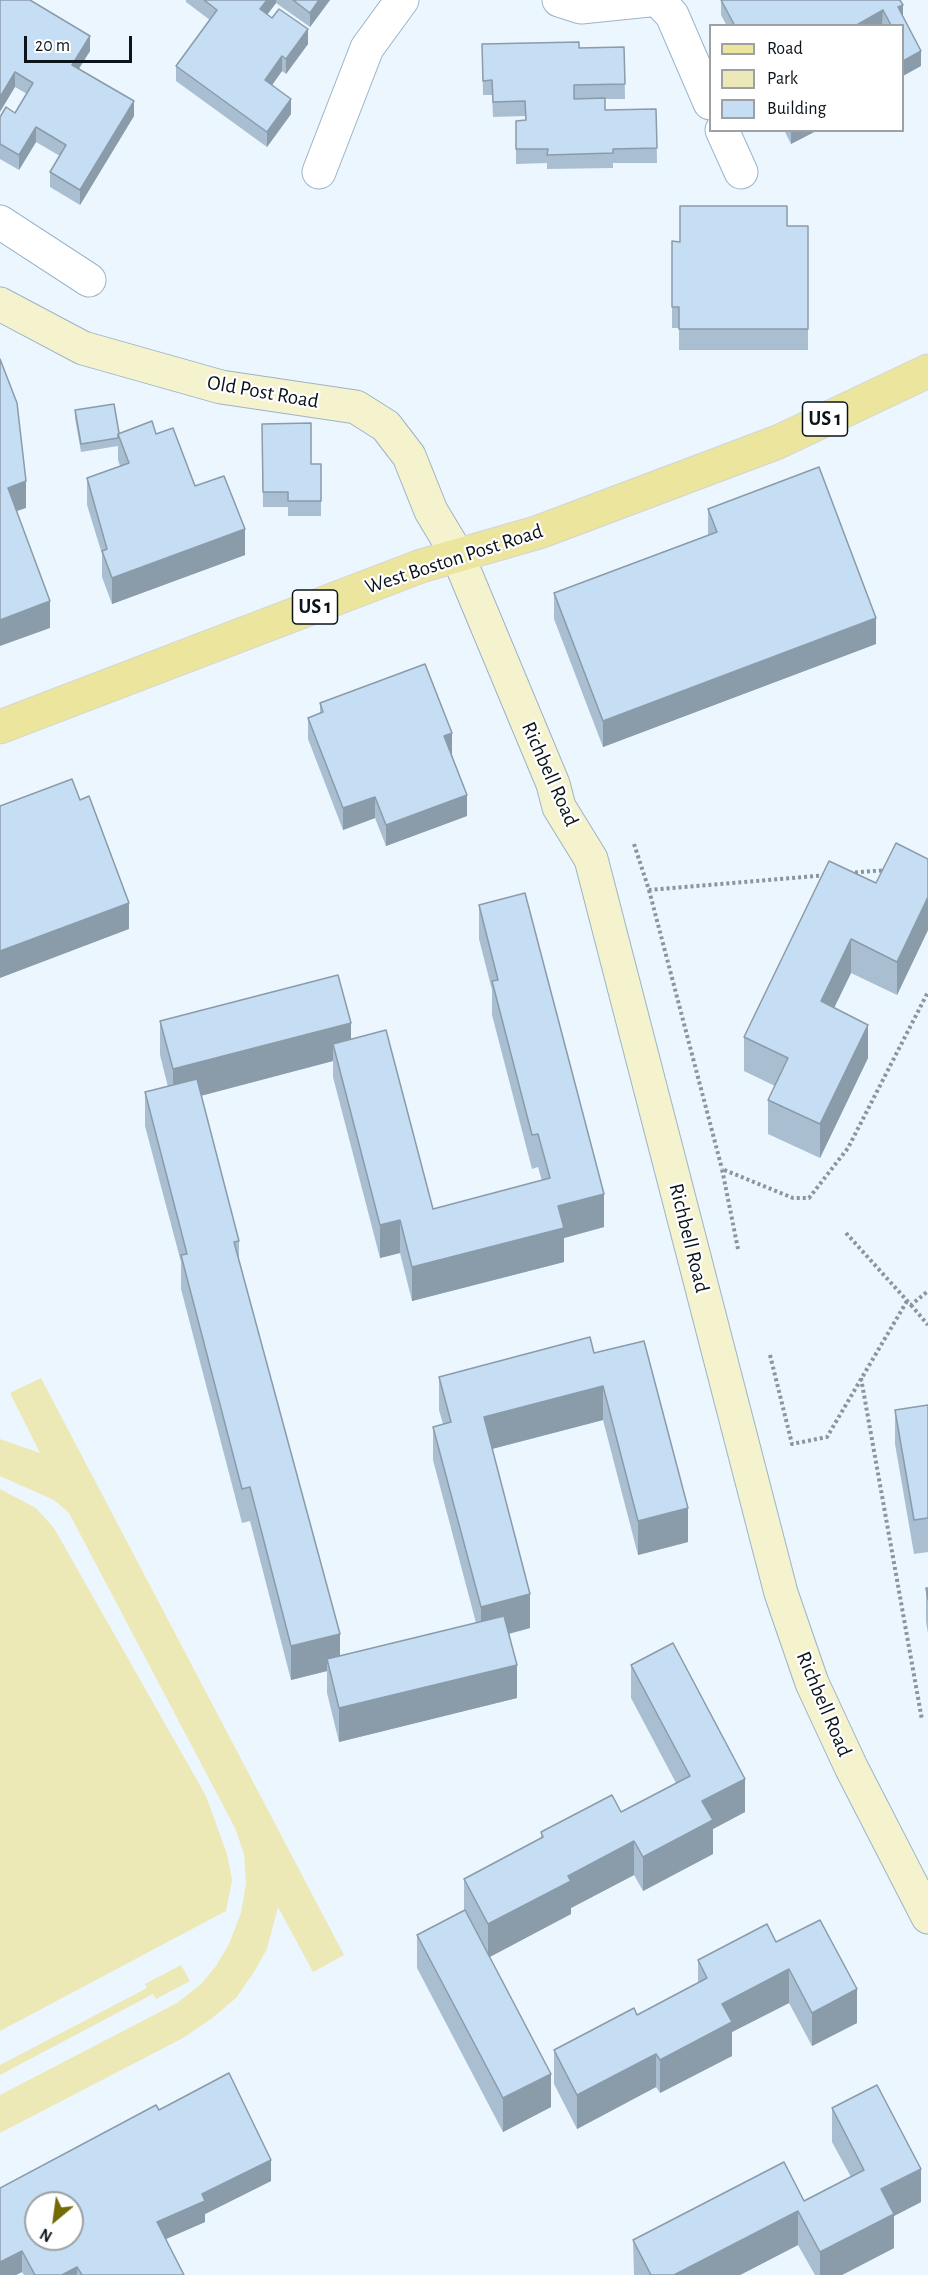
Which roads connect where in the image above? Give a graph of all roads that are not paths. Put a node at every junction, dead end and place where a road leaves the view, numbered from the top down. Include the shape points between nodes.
1 (402, 0) edge
2 (560, 0) edge
3 (649, 0) edge
4 (658, 0) edge
5 (709, 98) edge
6 (724, 132) edge
7 (319, 172) dead end
8 (741, 172) dead end
9 (0, 222) edge
10 (89, 280) dead end
11 (0, 304) edge
12 (928, 371) edge
13 (458, 556) junction
14 (0, 727) edge
15 (928, 1917) edge

1 - 7 street via 368,48
2 - 3 street via 580,7
4 - 5 street via 672,15
6 - 8 street
9 - 10 street
11 - 13 street, Old Post Road via 84,348 221,387 356,407 386,426 409,456 431,511
12 - 13 main road, West Boston Post Road / US 1 via 778,442 538,532
13 - 14 main road, West Boston Post Road / US 1 via 421,566
13 - 15 street, Richbell Road via 553,783 559,807 591,860 781,1593 812,1683

